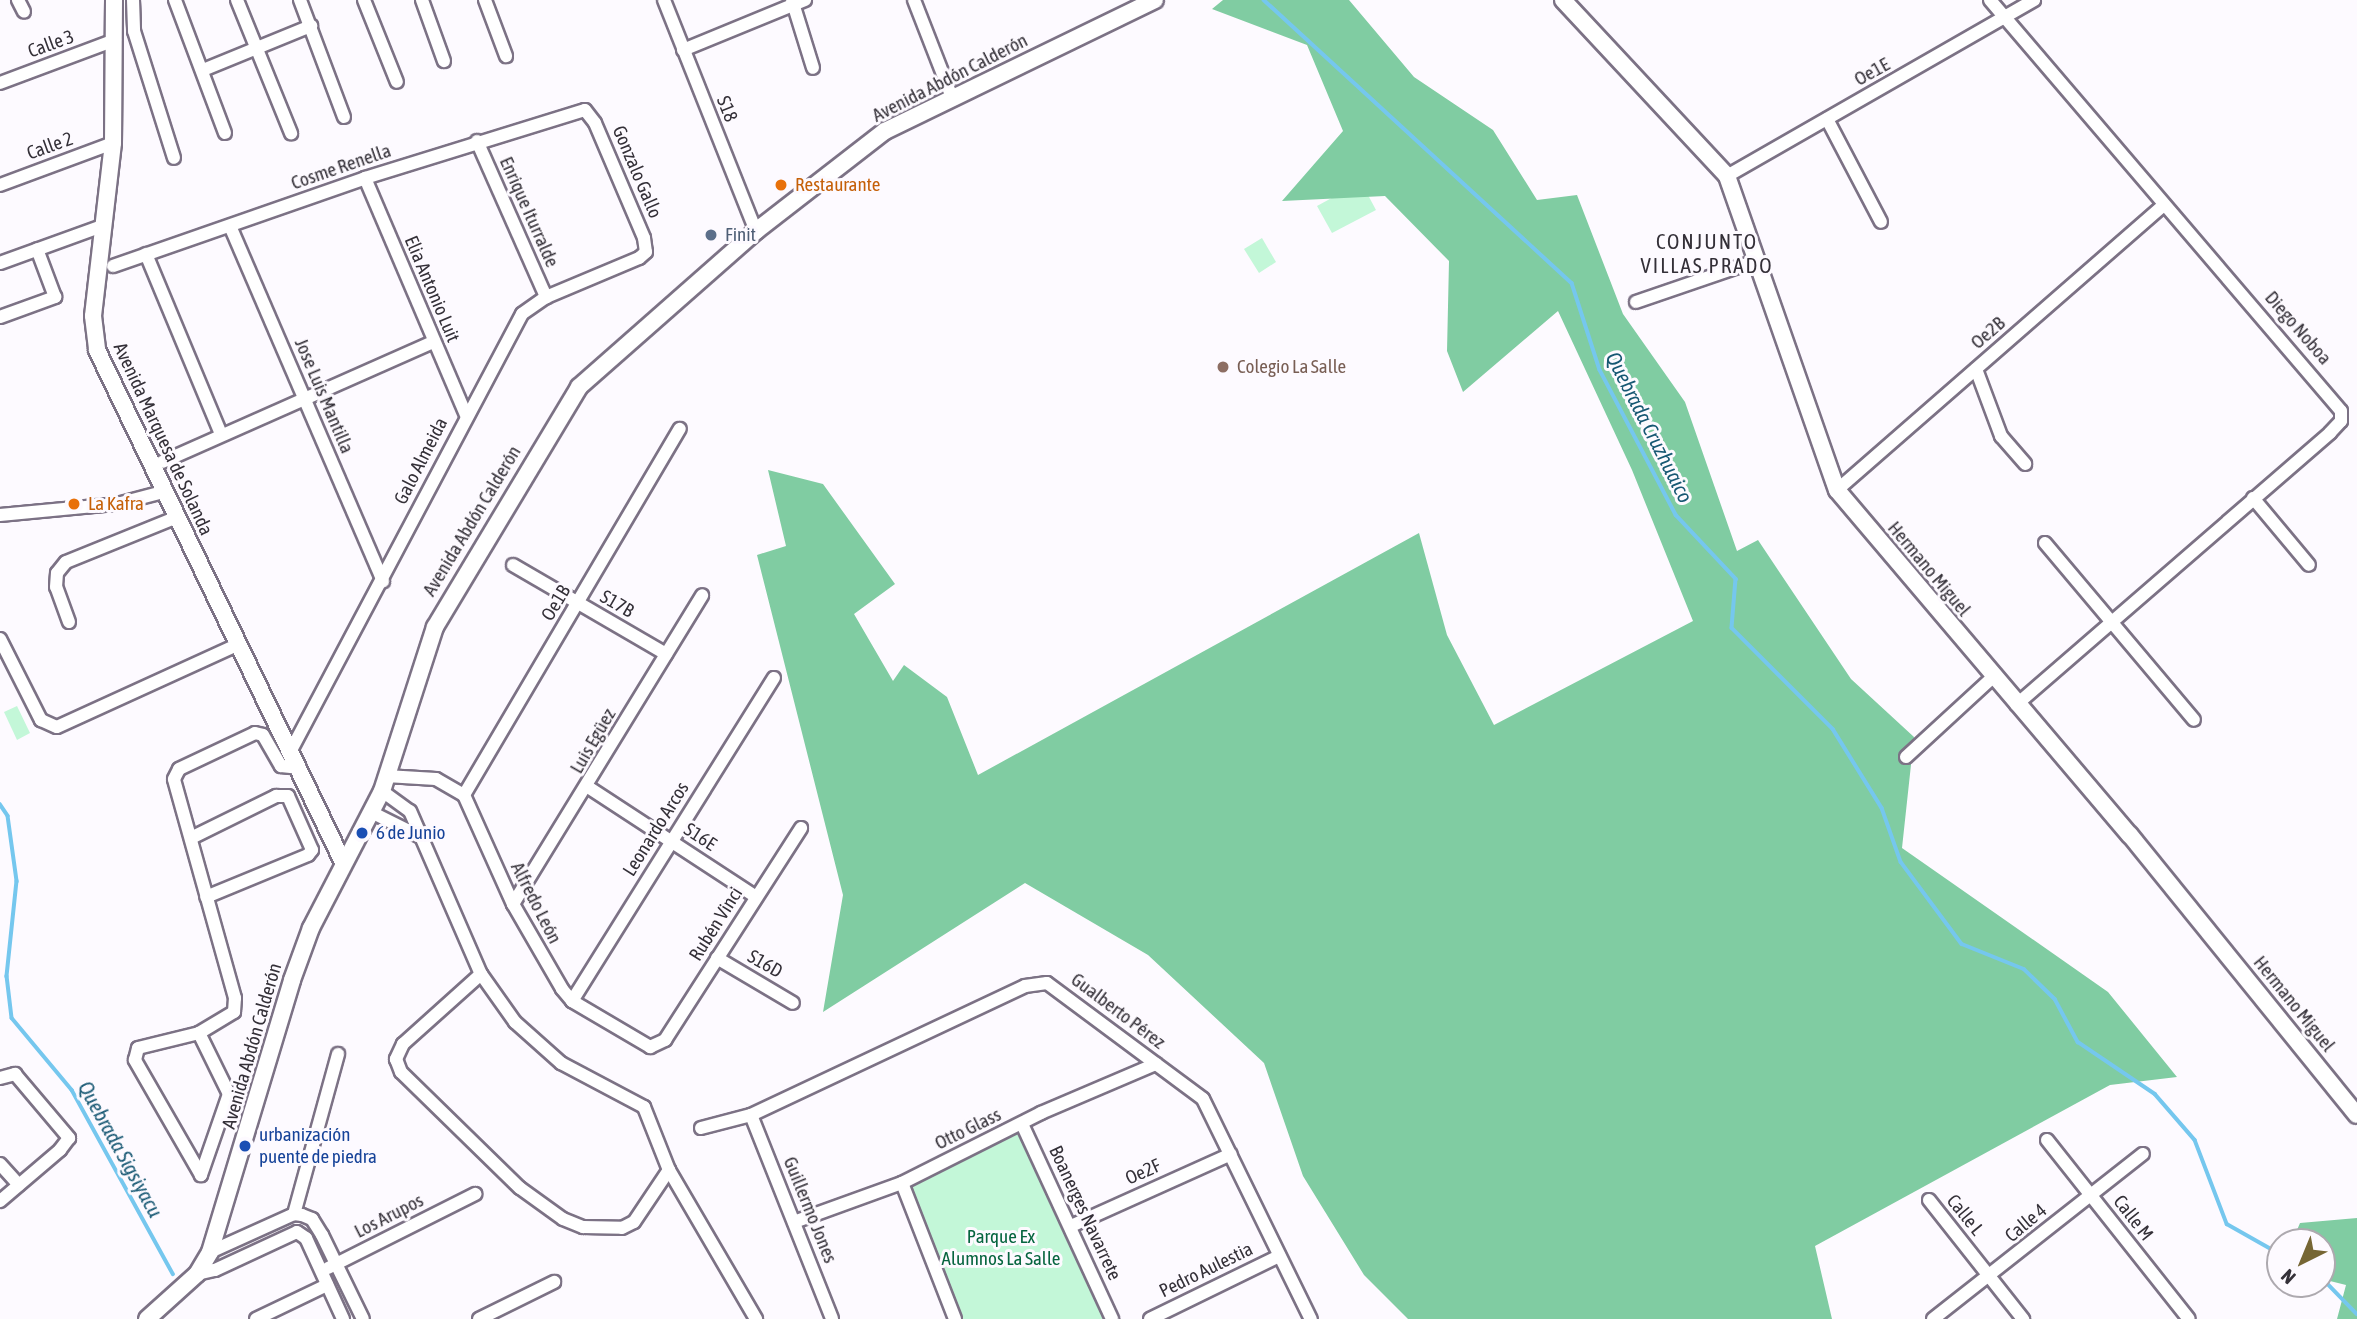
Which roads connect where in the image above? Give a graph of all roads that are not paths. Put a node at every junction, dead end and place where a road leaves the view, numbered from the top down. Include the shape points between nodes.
1 (18, 0) edge
2 (114, 0) edge
3 (133, 0) edge
4 (175, 0) edge
5 (237, 0) edge
6 (300, 0) edge
7 (422, 0) edge
8 (485, 0) edge
9 (664, 0) edge
10 (915, 0) edge
11 (1155, 0) edge
12 (1563, 0) edge
13 (1990, 0) edge
14 (2034, 0) edge
15 (797, 1) edge
16 (369, 2) edge
17 (24, 12) dead end
18 (2004, 20) junction
19 (311, 26) junction
20 (115, 40) junction
21 (257, 48) junction
22 (683, 50) junction
23 (506, 56) dead end
24 (444, 61) dead end
25 (813, 68) dead end
26 (203, 70) junction
27 (397, 82) dead end
28 (0, 83) edge
29 (953, 100) junction
30 (585, 110) joint
31 (344, 117) dead end
32 (1827, 119) junction
33 (225, 133) dead end
34 (291, 133) dead end
35 (477, 141) junction
36 (113, 143) junction
37 (174, 158) dead end
38 (1727, 176) junction
39 (365, 178) junction
40 (0, 185) edge
41 (2164, 205) junction
42 (1881, 222) dead end
43 (102, 226) junction
44 (230, 226) junction
45 (756, 231) junction
46 (37, 249) junction
47 (646, 252) joint
48 (146, 254) junction
49 (1756, 261) junction
50 (0, 263) edge
51 (113, 266) dead end
52 (546, 297) junction
53 (1636, 302) dead end
54 (0, 317) edge
55 (433, 342) junction
56 (1976, 369) junction
57 (305, 400) junction
58 (466, 415) junction
59 (680, 429) dead end
60 (221, 434) junction
61 (162, 462) dead end
62 (2025, 464) dead end
63 (1837, 489) junction
64 (163, 492) junction
65 (2253, 498) junction
66 (18, 513) junction
67 (0, 515) edge
68 (175, 518) junction
69 (0, 522) edge
70 (2045, 543) dead end
71 (513, 565) dead end
72 (2309, 565) dead end
73 (383, 581) junction
74 (702, 595) dead end
75 (579, 603) junction
76 (2111, 620) junction
77 (69, 622) dead end
78 (0, 639) edge
79 (239, 644) junction
80 (666, 654) junction
81 (1993, 677) junction
82 (774, 678) dead end
83 (2016, 705) junction
84 (2194, 720) dead end
85 (291, 750) junction
86 (1906, 757) dead end
87 (300, 768) junction
88 (384, 783) junction
89 (588, 787) junction
90 (464, 795) junction
91 (373, 813) junction
92 (800, 828) dead end
93 (420, 836) junction
94 (193, 837) junction
95 (671, 841) junction
96 (343, 862) junction
97 (206, 897) junction
98 (755, 897) junction
99 (513, 904) junction
100 (717, 958) junction
101 (481, 974) junction
102 (572, 1001) junction
103 (793, 1003) dead end
104 (199, 1033) junction
105 (665, 1040) joint
106 (338, 1054) dead end
107 (1156, 1064) junction
108 (0, 1078) edge
109 (751, 1115) junction
110 (2357, 1115) edge
111 (1022, 1124) junction
112 (701, 1128) dead end
113 (2047, 1140) dead end
114 (1231, 1154) junction
115 (2143, 1154) dead end
116 (0, 1164) edge
117 (669, 1170) junction
118 (901, 1183) junction
119 (19, 1185) junction
120 (475, 1194) dead end
121 (2090, 1194) junction
122 (1929, 1200) dead end
123 (0, 1201) edge
124 (294, 1214) junction
125 (794, 1222) junction
126 (1071, 1226) junction
127 (210, 1252) junction
128 (1279, 1256) junction
129 (336, 1264) junction
130 (320, 1272) junction
131 (197, 1274) junction
132 (1991, 1277) junction
133 (554, 1282) dead end
134 (327, 1284) junction
135 (147, 1319) edge
136 (256, 1319) edge
137 (343, 1319) edge
138 (363, 1319) edge
139 (479, 1319) edge
140 (756, 1319) edge
141 (832, 1319) edge
142 (955, 1319) edge
143 (1112, 1319) edge
144 (1150, 1319) edge
145 (1311, 1319) edge
146 (1933, 1319) edge
147 (2023, 1319) edge
148 (2189, 1319) edge

1 - 17 street
2 - 20 street, Avenida Marquesa de Solanda
3 - 37 street via 134,32
4 - 26 street
5 - 21 street
6 - 19 street
7 - 24 street
8 - 23 street
9 - 22 street, S18
10 - 29 street
11 - 29 street, Avenida Abdón Calderón
12 - 38 street, Hermano Miguel
13 - 18 street, Diego Noboa
14 - 18 street, Oe1E
15 - 22 street
15 - 25 street
16 - 27 street
18 - 32 street, Oe1E
18 - 41 street, Diego Noboa
19 - 21 street
19 - 31 street
20 - 28 street, Calle 3
20 - 36 street, Avenida Marquesa de Solanda
21 - 26 street
21 - 34 street
22 - 45 street, S18
26 - 33 street
29 - 45 street, Avenida Abdón Calderón via 885,131
30 - 35 street, Cosme Renella
30 - 47 street, Gonzalo Gallo via 596,123 618,173
32 - 38 street, Oe1E
32 - 42 street
35 - 39 street, Cosme Renella
35 - 52 street, Enrique Iturralde
36 - 40 street, Calle 2
36 - 43 street, Avenida Marquesa de Solanda
38 - 49 street, Hermano Miguel
39 - 44 street, Cosme Renella
39 - 55 street, Elia Antonio Luit
41 - 56 street, Oe2B
41 - 65 street, Diego Noboa via 2341,411 2337,427
43 - 46 street
43 - 64 street, Avenida Marquesa de Solanda via 93,316 97,350
44 - 48 street, Cosme Renella
44 - 57 street, Jose Luis Mantilla
45 - 88 street, Avenida Abdón Calderón via 593,370 573,396 435,627
46 - 50 street
46 - 54 street via 55,297
47 - 52 street, Galo Almeida
48 - 51 street, Cosme Renella
48 - 60 street
49 - 53 street
49 - 63 street, Hermano Miguel
52 - 58 street, Galo Almeida via 523,314
55 - 57 street
55 - 58 street, Elia Antonio Luit
56 - 62 street via 2001,436
56 - 63 street, Oe2B
57 - 60 street
57 - 73 street, Jose Luis Mantilla
58 - 73 street, Galo Almeida
59 - 75 street, Oe1B
60 - 61 street
63 - 81 street, Hermano Miguel
64 - 66 street via 117,504
64 - 68 street, Avenida Marquesa de Solanda
65 - 72 street
65 - 76 street, Diego Noboa
66 - 67 street
66 - 69 street
68 - 77 street via 66,562 57,572 56,587
68 - 79 street, Avenida Marquesa de Solanda
70 - 76 street
71 - 75 street, S17B
73 - 85 street, Galo Almeida
74 - 80 street, Luis Egüez
75 - 80 street, S17B
75 - 90 street, Oe1B
76 - 83 street, Diego Noboa
76 - 84 street
78 - 79 street via 41,720 57,727
79 - 85 street, Avenida Marquesa de Solanda
80 - 89 street, Luis Egüez
81 - 83 street, Hermano Miguel
81 - 86 street
82 - 95 street, Leonardo Arcos
83 - 110 street, Hermano Miguel via 2130,835
85 - 87 street, Avenida Marquesa de Solanda
87 - 94 street via 281,766 259,733 179,769 174,779
87 - 96 street, Avenida Marquesa de Solanda
88 - 90 street via 436,779
88 - 91 street, Avenida Abdón Calderón
88 - 93 street via 406,806
89 - 95 street, S16E
89 - 99 street, Luis Egüez
90 - 99 street, Alfredo León
91 - 93 street
91 - 96 street, Avenida Abdón Calderón
92 - 98 street, Rubén Vinci
93 - 101 street
94 - 97 street
94 - 97 street via 276,796 288,796 312,849 308,855
95 - 98 street, S16E
95 - 102 street, Leonardo Arcos
96 - 127 street, Avenida Abdón Calderón via 292,979
97 - 104 street via 235,998 234,1012
98 - 100 street, Rubén Vinci
99 - 102 street, Alfredo León
100 - 103 street, S16D
100 - 105 street, Rubén Vinci
101 - 117 street via 515,1022 561,1063 638,1101
101 - 117 street via 403,1044 396,1059 401,1072 520,1188 563,1219 583,1227 622,1228 634,1222
102 - 105 street, Alfredo León via 644,1045 656,1046
104 - 104 street via 229,1094 201,1175 135,1060 138,1048
106 - 124 street
107 - 109 street, Gualberto Pérez via 1057,989 1036,982
107 - 111 street, Otto Glass
107 - 114 street, Gualberto Pérez via 1203,1099
108 - 119 street via 15,1074 69,1138
109 - 112 street, Gualberto Pérez
109 - 125 street, Guillermo Jones
111 - 118 street, Otto Glass
111 - 126 street, Boanerges Navarrete
113 - 121 street, Calle M
114 - 126 street, Oe2F
114 - 128 street, Gualberto Pérez
115 - 121 street, Calle 4
116 - 119 street
117 - 140 street
118 - 125 street, Otto Glass
118 - 142 street
119 - 123 street
120 - 129 street, Los Arupos
121 - 132 street, Calle 4
121 - 148 street, Calle M
122 - 132 street, Calle L
124 - 127 street
124 - 129 street via 317,1225
125 - 141 street, Guillermo Jones
126 - 143 street, Boanerges Navarrete
127 - 131 street, Avenida Abdón Calderón
128 - 144 street, Pedro Aulestia
128 - 145 street, Gualberto Pérez
129 - 130 street, Los Arupos
129 - 138 street
130 - 131 street via 306,1238 297,1232
130 - 134 street
131 - 135 street, Avenida Abdón Calderón
132 - 146 street, Calle 4
132 - 147 street, Calle L
133 - 139 street
134 - 136 street
134 - 137 street

